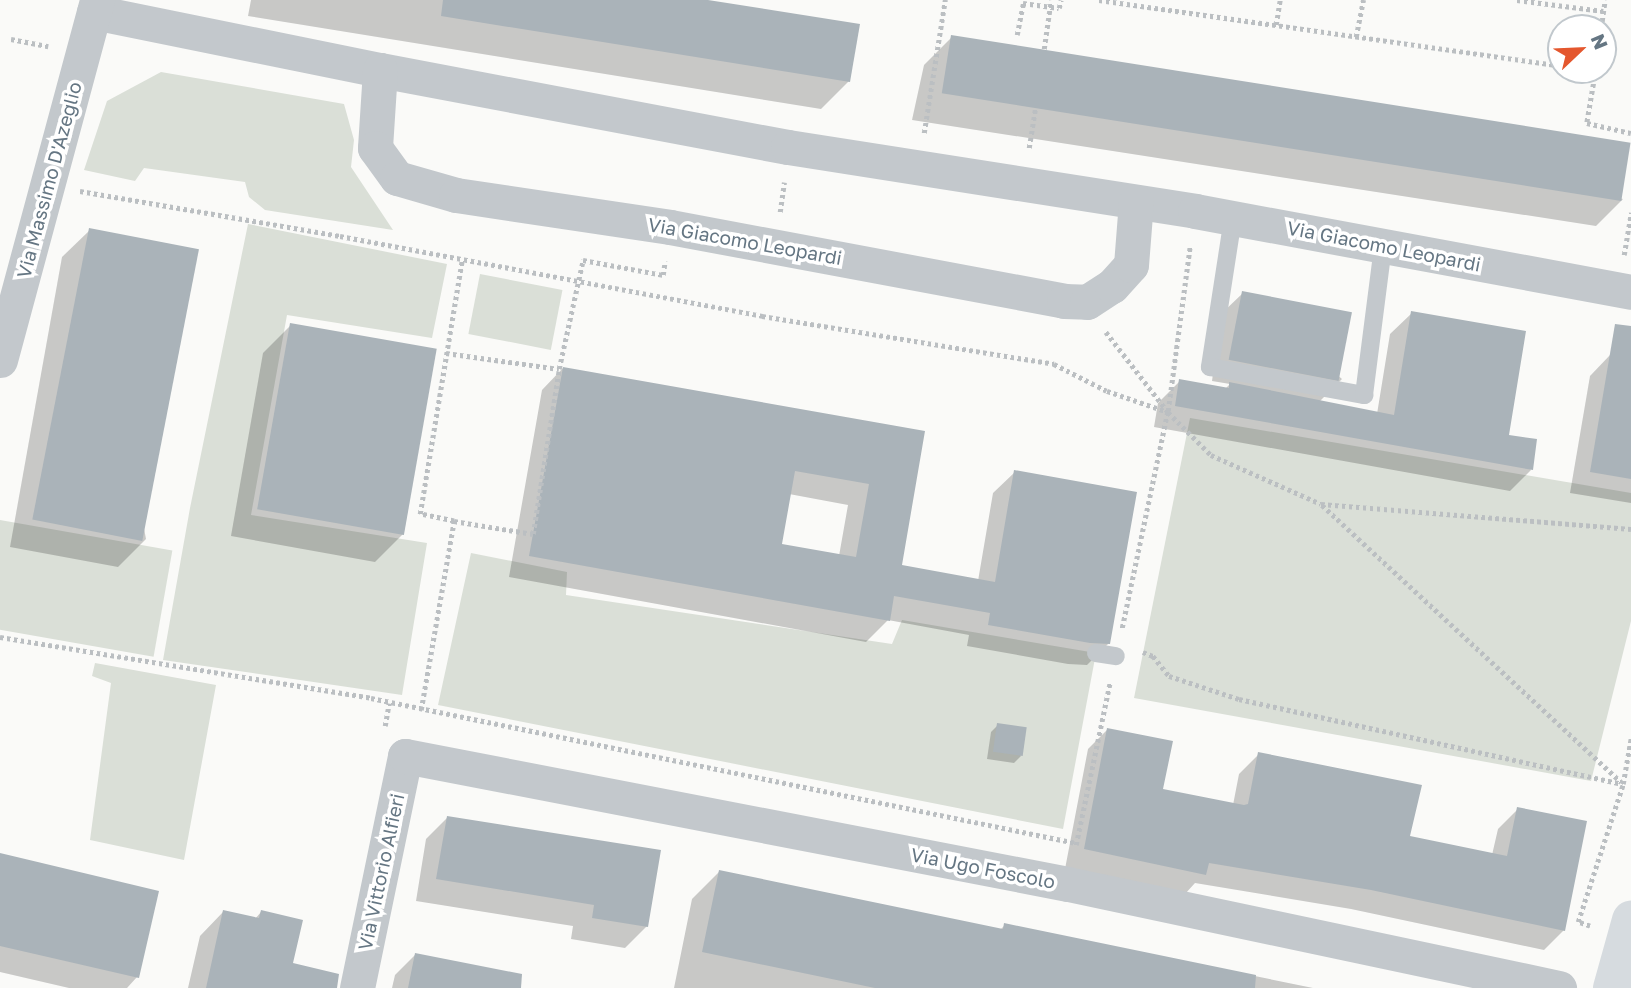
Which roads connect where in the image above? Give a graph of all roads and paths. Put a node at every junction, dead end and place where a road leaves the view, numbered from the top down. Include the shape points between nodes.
1 (945, 0) edge
2 (1051, 0) edge
3 (1061, 0) edge
4 (1099, 0) edge
5 (1280, 0) edge
6 (1363, 0) edge
7 (1517, 0) edge
8 (1605, 0) edge
9 (95, 6) edge
10 (1603, 11) junction
11 (1603, 14) edge
12 (1276, 25) junction
13 (1017, 35) dead end
14 (1356, 37) junction
15 (1044, 49) dead end
16 (1547, 64) edge
17 (380, 70) junction
18 (1594, 84) edge
19 (1035, 108) dead end
20 (1631, 133) edge
21 (788, 146) junction
22 (1029, 148) dead end
23 (904, 164) junction
24 (46, 182) junction
25 (1136, 202) junction
26 (1195, 211) junction
27 (1631, 213) edge
28 (1233, 218) junction
29 (670, 227) junction
30 (775, 246) junction
31 (1383, 246) junction
32 (462, 259) junction
33 (1627, 277) edge
34 (579, 281) junction
35 (1087, 302) junction
36 (446, 353) junction
37 (0, 360) edge
38 (559, 369) junction
39 (1168, 412) junction
40 (1321, 504) junction
41 (454, 521) junction
42 (1631, 528) edge
43 (0, 637) edge
44 (1118, 650) junction
45 (1096, 653) dead end
46 (421, 710) junction
47 (1631, 738) edge
48 (405, 756) joint
49 (1623, 784) junction
50 (1076, 843) junction
51 (1068, 884) junction
52 (1631, 920) edge
53 (1578, 922) dead end
54 (357, 988) edge
55 (1559, 988) edge
56 (1612, 988) edge

1 - 23 path via 921,148
2 - 15 path
3 - 13 path via 1059,8 1023,3
4 - 12 path
5 - 12 path
6 - 14 path
7 - 10 path
8 - 10 path
9 - 17 street, Via Giacomo Leopardi
9 - 24 street, Via Massimo D'Azeglio
10 - 11 path
12 - 14 path
14 - 16 path
17 - 21 street, Via Giacomo Leopardi
17 - 29 street, Via Giacomo Leopardi via 376,148 397,178 456,195
18 - 20 path via 1587,122
19 - 22 path
21 - 23 street, Via Giacomo Leopardi
21 - 30 path
23 - 25 street, Via Giacomo Leopardi
24 - 32 path
24 - 37 street, Via Massimo D'Azeglio
25 - 26 street, Via Giacomo Leopardi
25 - 35 street via 1131,265 1112,286
26 - 28 street, Via Giacomo Leopardi
26 - 39 path
27 - 33 path
28 - 31 street, Via Giacomo Leopardi
28 - 31 lane via 1210,367 1364,395
29 - 30 street, Via Giacomo Leopardi
29 - 34 path via 663,275 583,260
30 - 35 street, Via Giacomo Leopardi
31 - 33 street, Via Giacomo Leopardi
32 - 34 path
32 - 36 path
34 - 38 path
34 - 39 path via 1054,364 1107,391
35 - 39 path
36 - 38 path
36 - 41 path via 420,514
38 - 41 path via 533,534
39 - 40 path via 1211,455
39 - 44 path
40 - 42 path
40 - 49 path
41 - 46 path
43 - 46 path
44 - 45 lane
44 - 49 path via 1153,656 1169,676 1239,699
44 - 50 path
46 - 50 path
47 - 49 path
48 - 51 street, Via Ugo Foscolo
48 - 54 street, Via Vittorio Alfieri
49 - 53 path
50 - 51 path
51 - 55 street, Via Ugo Foscolo
52 - 56 street

